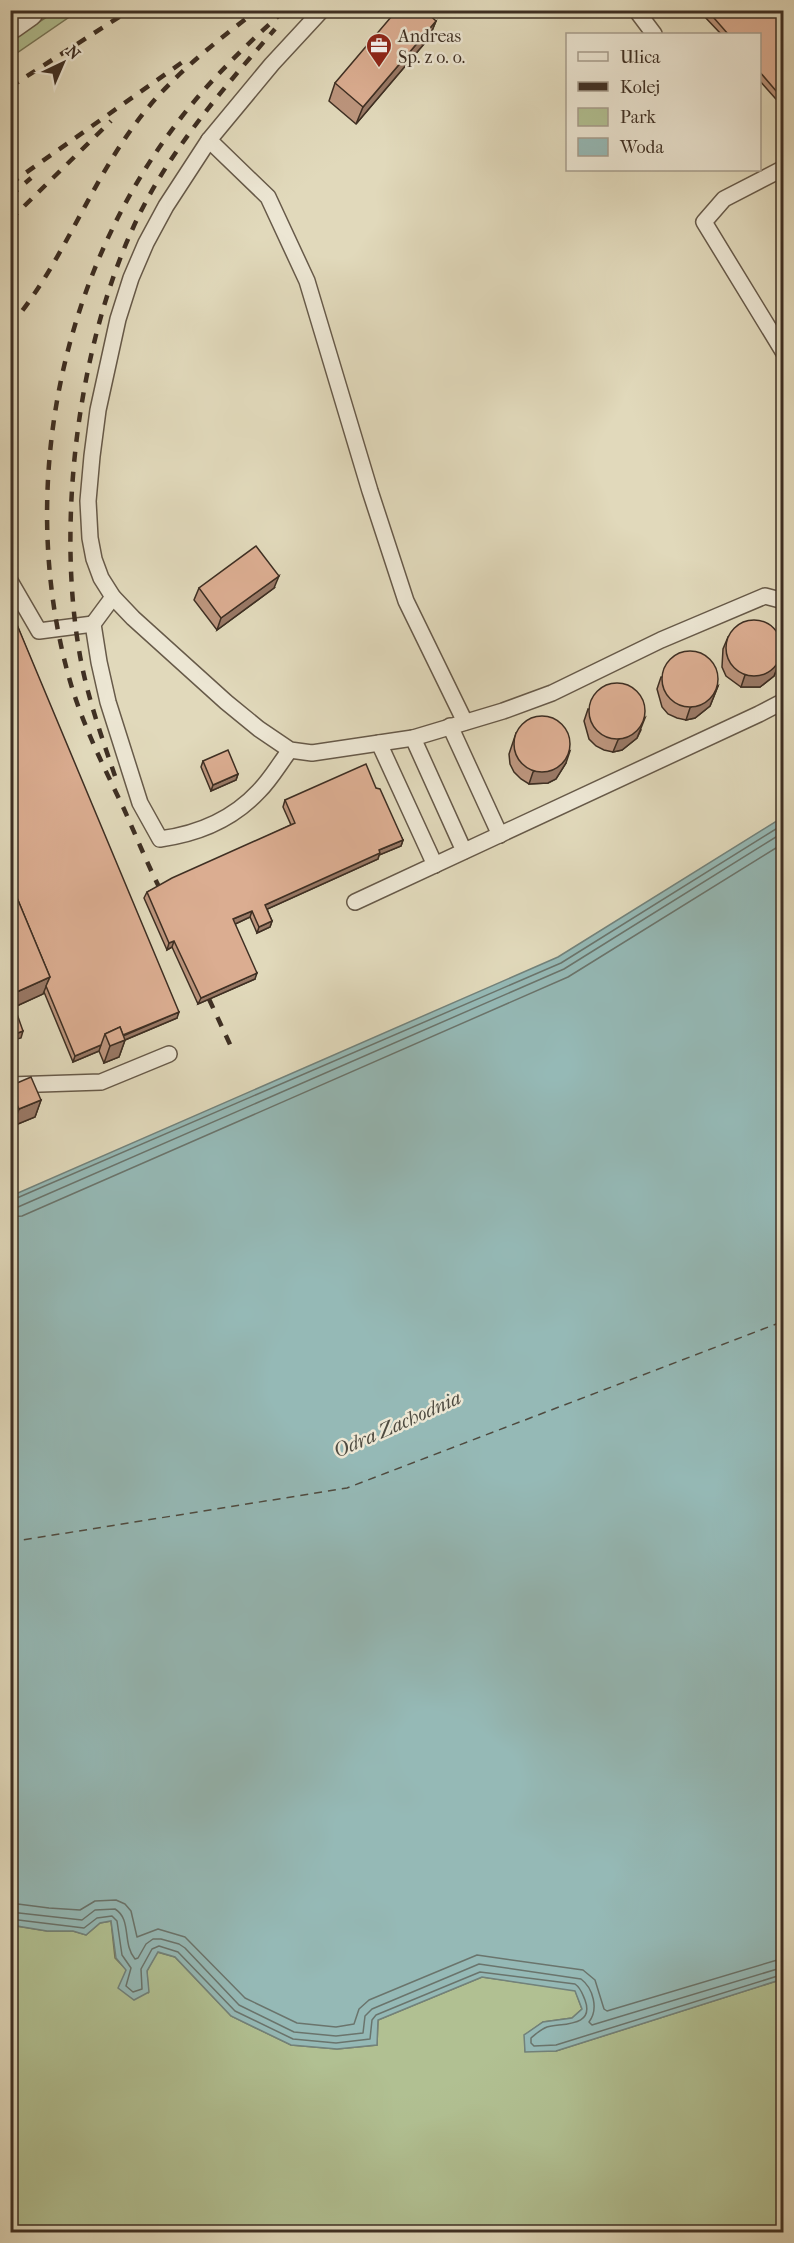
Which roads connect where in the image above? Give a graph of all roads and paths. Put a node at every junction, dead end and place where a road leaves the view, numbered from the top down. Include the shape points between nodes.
1 (27, 10) edge
2 (322, 10) edge
3 (636, 10) edge
4 (10, 22) edge
5 (653, 33) edge
6 (209, 140) junction
7 (783, 168) edge
8 (759, 174) edge
9 (783, 352) edge
10 (10, 581) edge
11 (113, 597) junction
12 (783, 601) edge
13 (93, 624) junction
14 (783, 700) edge
15 (457, 724) junction
16 (413, 738) junction
17 (379, 743) junction
18 (290, 750) junction
19 (500, 835) junction
20 (464, 851) junction
21 (435, 865) junction
22 (355, 902) dead end
23 (169, 1054) dead end
24 (10, 1085) edge

1 - 4 street
2 - 6 lane
3 - 5 lane
6 - 11 lane via 182,178 146,243 124,299 108,364 88,501 94,559 100,578
6 - 15 lane via 268,197 308,281 406,601
7 - 8 lane
8 - 9 lane via 724,200 705,222
10 - 13 lane via 39,631
11 - 13 lane
11 - 18 lane via 226,702
12 - 15 lane via 765,596 661,640 552,693
13 - 18 lane via 108,702 140,803 160,839 182,836 222,821 259,792
14 - 19 lane
15 - 16 lane
15 - 19 lane
16 - 17 lane
16 - 20 lane
17 - 18 lane via 312,753
17 - 21 lane
19 - 20 lane
20 - 21 lane
21 - 22 lane
23 - 24 lane via 101,1082

